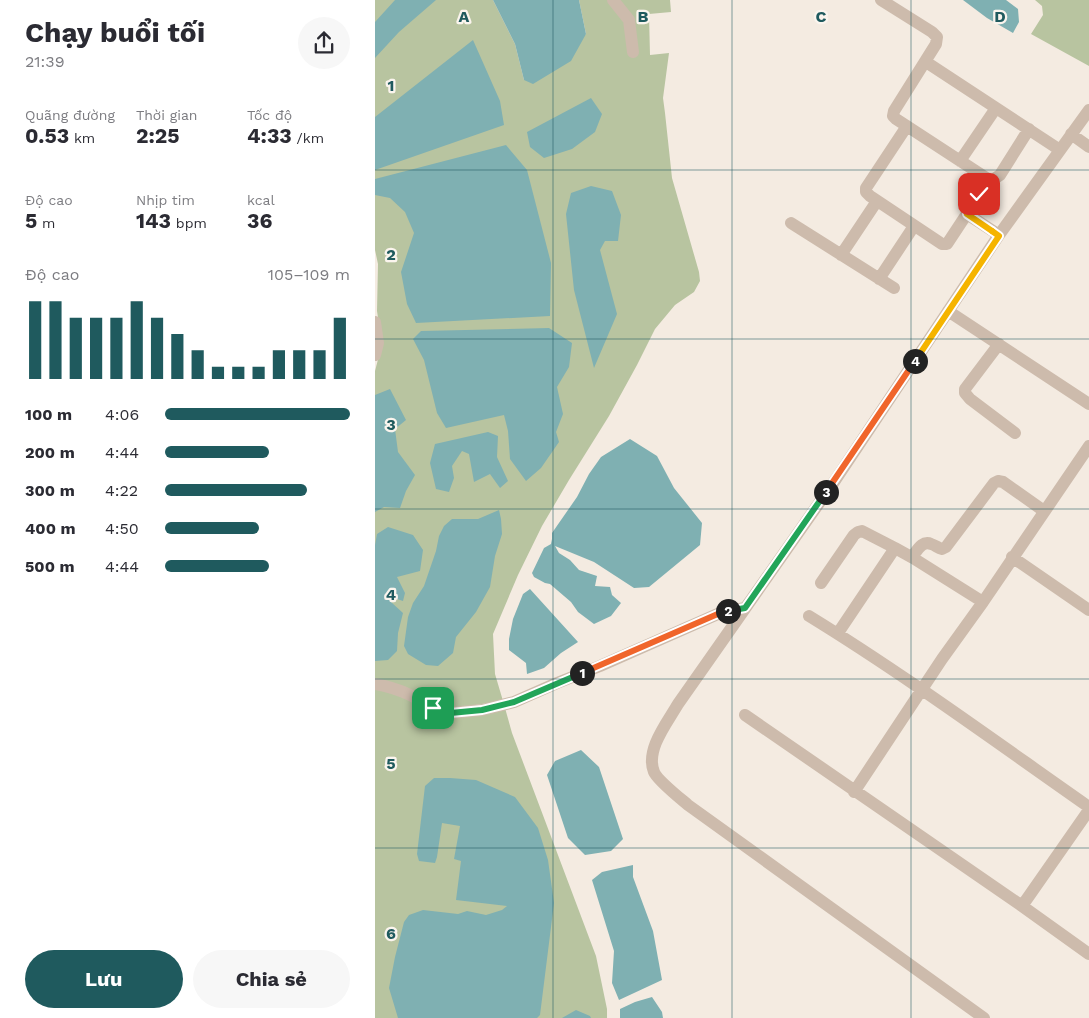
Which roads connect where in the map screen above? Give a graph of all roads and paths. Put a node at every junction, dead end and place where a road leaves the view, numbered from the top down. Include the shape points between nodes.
1 (613, 0) edge
2 (881, 0) edge
3 (633, 52) dead end
4 (925, 62) junction
5 (996, 108) junction
6 (1089, 110) edge
7 (907, 126) junction
8 (1029, 129) junction
9 (1071, 134) junction
10 (1089, 147) edge
11 (1060, 150) junction
12 (960, 161) junction
13 (991, 181) junction
14 (877, 201) junction
15 (967, 214) junction
16 (791, 224) dead end
17 (915, 226) junction
18 (999, 236) junction
19 (841, 255) junction
20 (879, 279) junction
21 (893, 288) dead end
22 (949, 311) junction
23 (375, 322) edge
24 (999, 344) junction
25 (375, 355) edge
26 (1089, 404) edge
27 (1015, 433) dead end
28 (1087, 452) edge
29 (1044, 511) junction
30 (895, 548) junction
31 (912, 557) junction
32 (1012, 557) junction
33 (821, 583) dead end
34 (983, 602) junction
35 (745, 608) junction
36 (1089, 610) edge
37 (809, 616) dead end
38 (838, 633) junction
39 (375, 684) edge
40 (921, 690) junction
41 (745, 716) dead end
42 (854, 792) junction
43 (1089, 808) edge
44 (1022, 906) junction
45 (1089, 954) edge
46 (984, 1018) edge

1 - 3 street via 629,20
2 - 4 street via 937,37
4 - 5 street
4 - 7 street via 894,111 893,116
5 - 8 street
5 - 12 street
6 - 9 street
7 - 12 street
7 - 14 street via 866,188 866,192
8 - 11 street
8 - 13 street via 1000,175
9 - 10 street
9 - 11 street
11 - 18 street
12 - 13 street
13 - 15 street
14 - 17 street
14 - 19 street
15 - 17 street via 947,244
15 - 18 street
16 - 19 street
17 - 20 street
18 - 22 street
19 - 20 street
20 - 21 street
22 - 24 street
22 - 35 street
23 - 25 street via 378,344
24 - 26 street
24 - 27 street via 965,393
28 - 29 street
29 - 31 street via 998,481 946,547 942,549 925,543
29 - 32 street
30 - 31 street
30 - 33 street via 862,531 858,532
30 - 38 street
31 - 34 street
32 - 34 street
32 - 36 street
34 - 40 street
35 - 39 street via 720,613 514,702 482,710 440,714 390,687
35 - 46 street via 660,734 652,755 654,773 688,805
37 - 38 street
38 - 40 street
40 - 42 street
40 - 43 street
41 - 42 street
42 - 44 street
43 - 44 street
44 - 45 street

